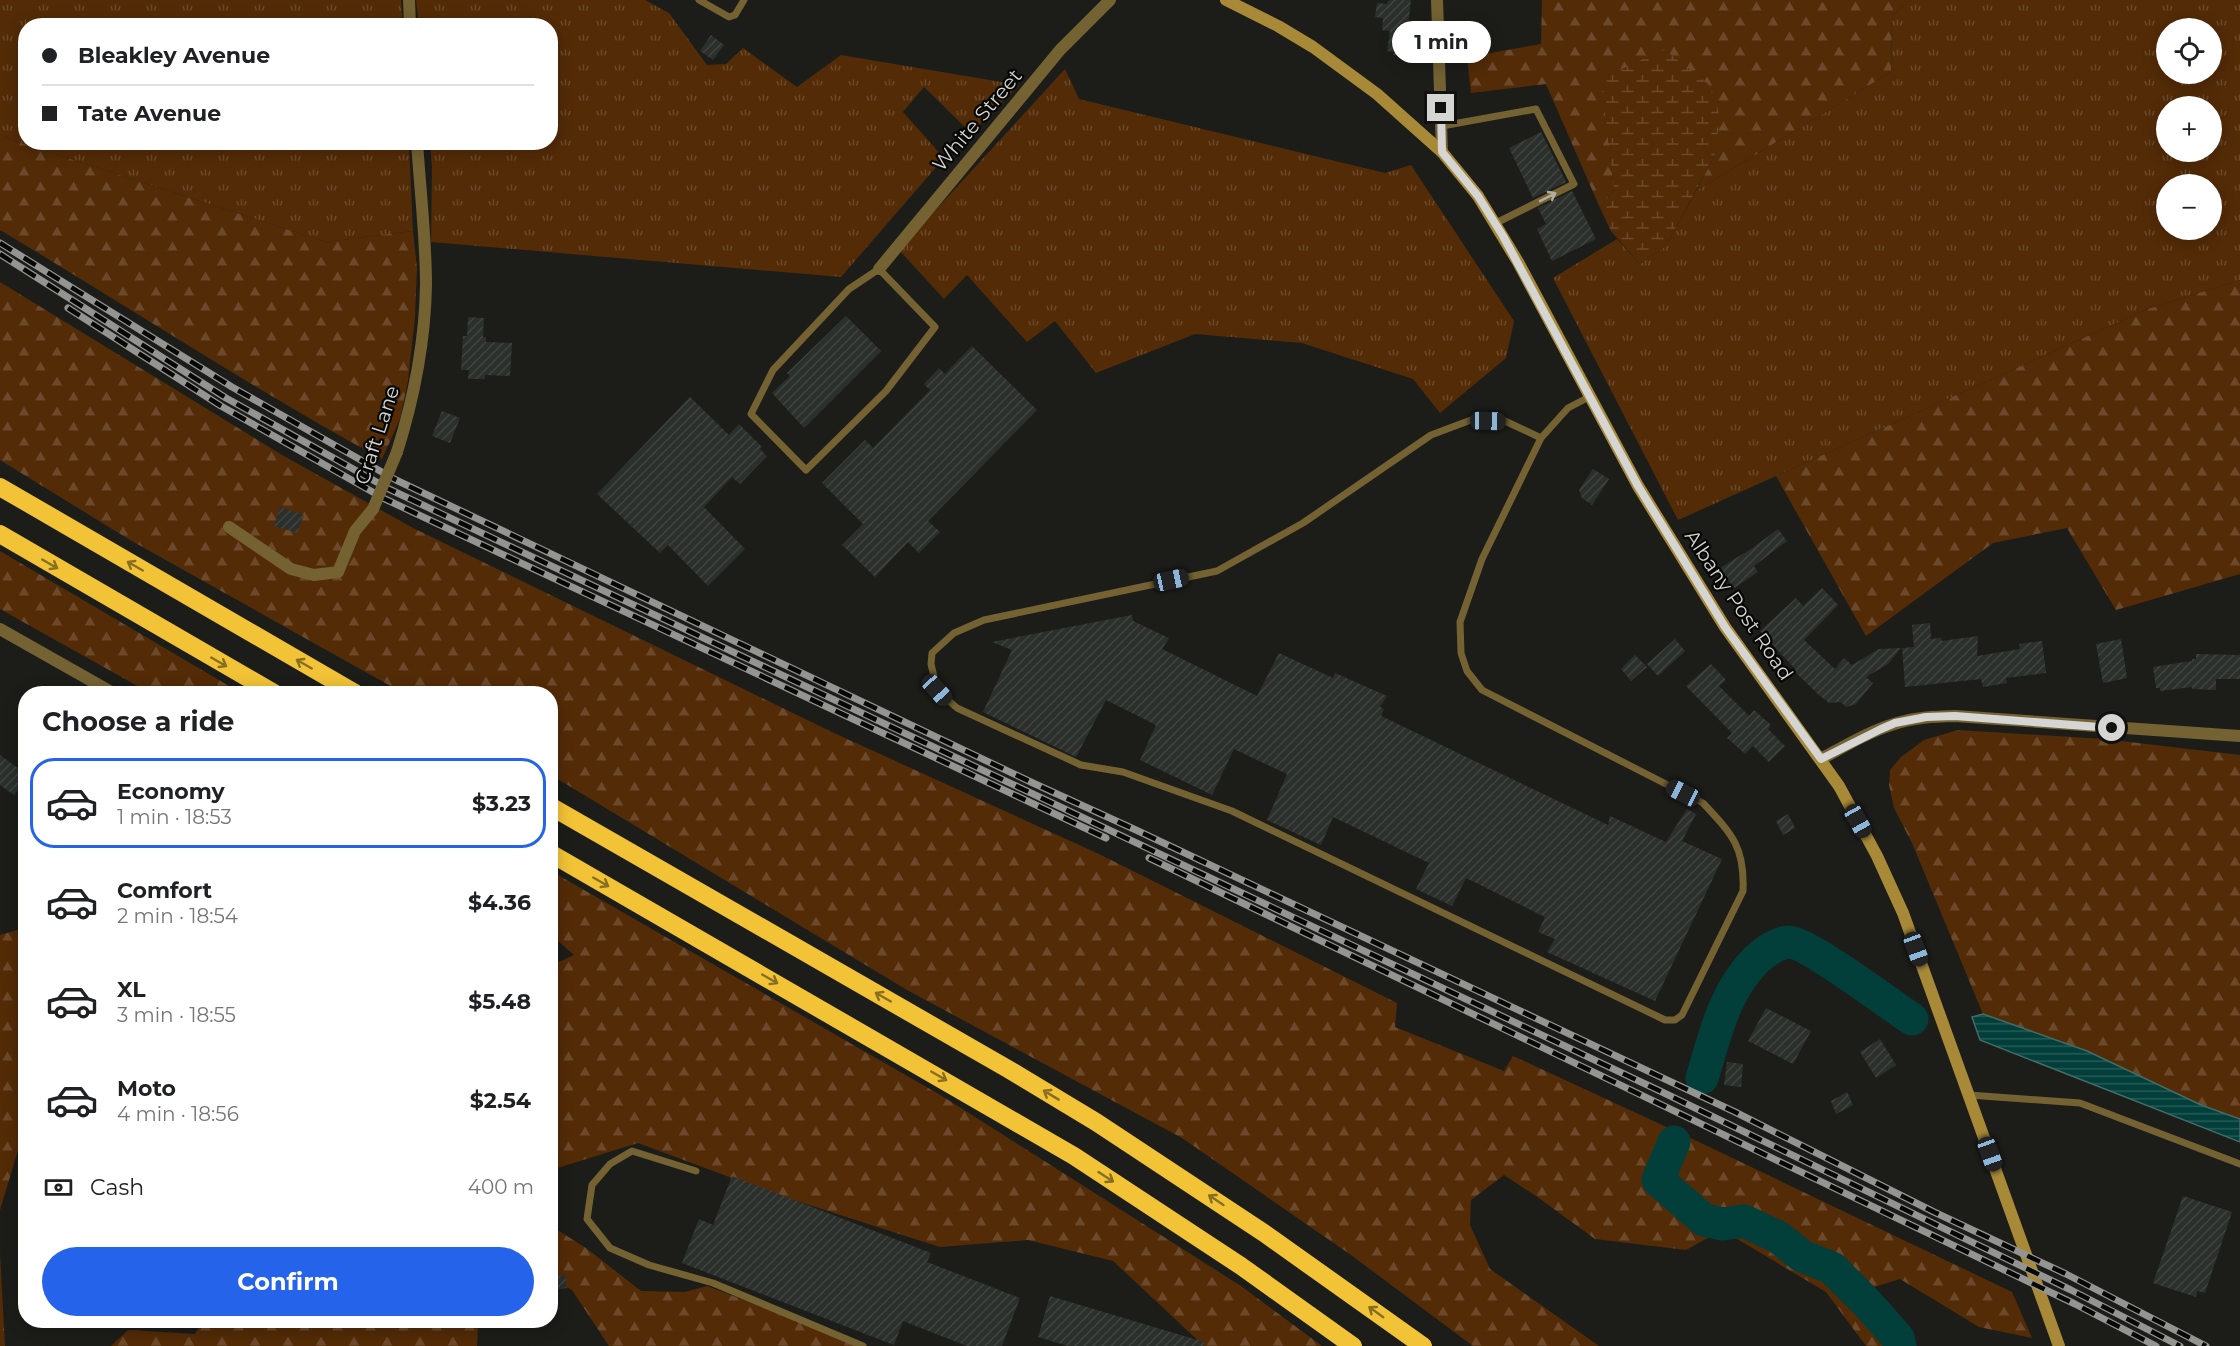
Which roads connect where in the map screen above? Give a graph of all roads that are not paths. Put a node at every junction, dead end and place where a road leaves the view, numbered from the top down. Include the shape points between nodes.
1 (409, 0) edge
2 (699, 0) edge
3 (744, 0) edge
4 (1110, 0) edge
5 (1226, 0) edge
6 (1437, 0) edge
7 (410, 18) edge
8 (1442, 126) junction
9 (418, 150) edge
10 (1442, 152) junction
11 (1496, 223) junction
12 (879, 269) junction
13 (1589, 397) junction
14 (1541, 438) junction
15 (0, 487) edge
16 (230, 527) dead end
17 (0, 534) edge
18 (0, 629) edge
19 (101, 686) edge
20 (262, 686) edge
21 (343, 686) edge
22 (2240, 736) edge
23 (1821, 759) junction
24 (558, 811) edge
25 (558, 857) edge
26 (1970, 1095) junction
27 (2240, 1164) edge
28 (696, 1171) dead end
29 (863, 1346) edge
30 (1353, 1346) edge
31 (1423, 1346) edge
32 (2059, 1346) edge

1 - 7 street
2 - 3 lane via 729,17 735,15
4 - 12 street, White Street via 1060,50
5 - 10 main road, Albany Post Road via 1278,26 1345,69
6 - 8 street
8 - 10 street
11 -> 8 lane via 1574,184 1536,109
9 - 16 street, Craft Lane, bridge via 426,285 419,359 397,452 373,508 355,531 338,572 314,575 291,569
10 - 11 main road, Albany Post Road
11 - 13 main road, Albany Post Road
12 - 12 lane via 935,327 886,391 806,470 751,414 773,370 849,289
13 - 14 lane via 1568,408
13 - 23 main road, Albany Post Road via 1638,486 1725,627
14 - 14 lane via 1482,559 1460,622 1461,653 1467,671 1482,690 1703,803 1737,844 1744,872 1743,891 1682,1015 1675,1020 1665,1020 1232,811 1123,771 1081,765 994,726 957,708 941,694 934,681 932,653 954,633 984,620 1217,571 1303,523 1431,435 1471,420 1505,421
21 -> 15 highway
17 -> 20 highway
18 - 19 street
22 - 23 street via 1926,717 1885,727
23 - 26 main road, Albany Post Road via 1877,856
31 -> 24 highway via 1264,1233 1096,1122
25 -> 30 highway via 1074,1156 1241,1266
26 - 27 lane via 2080,1102
26 - 32 main road, Albany Post Road
28 - 29 lane via 632,1151 610,1164 592,1185 587,1220 610,1248 649,1265 713,1283

